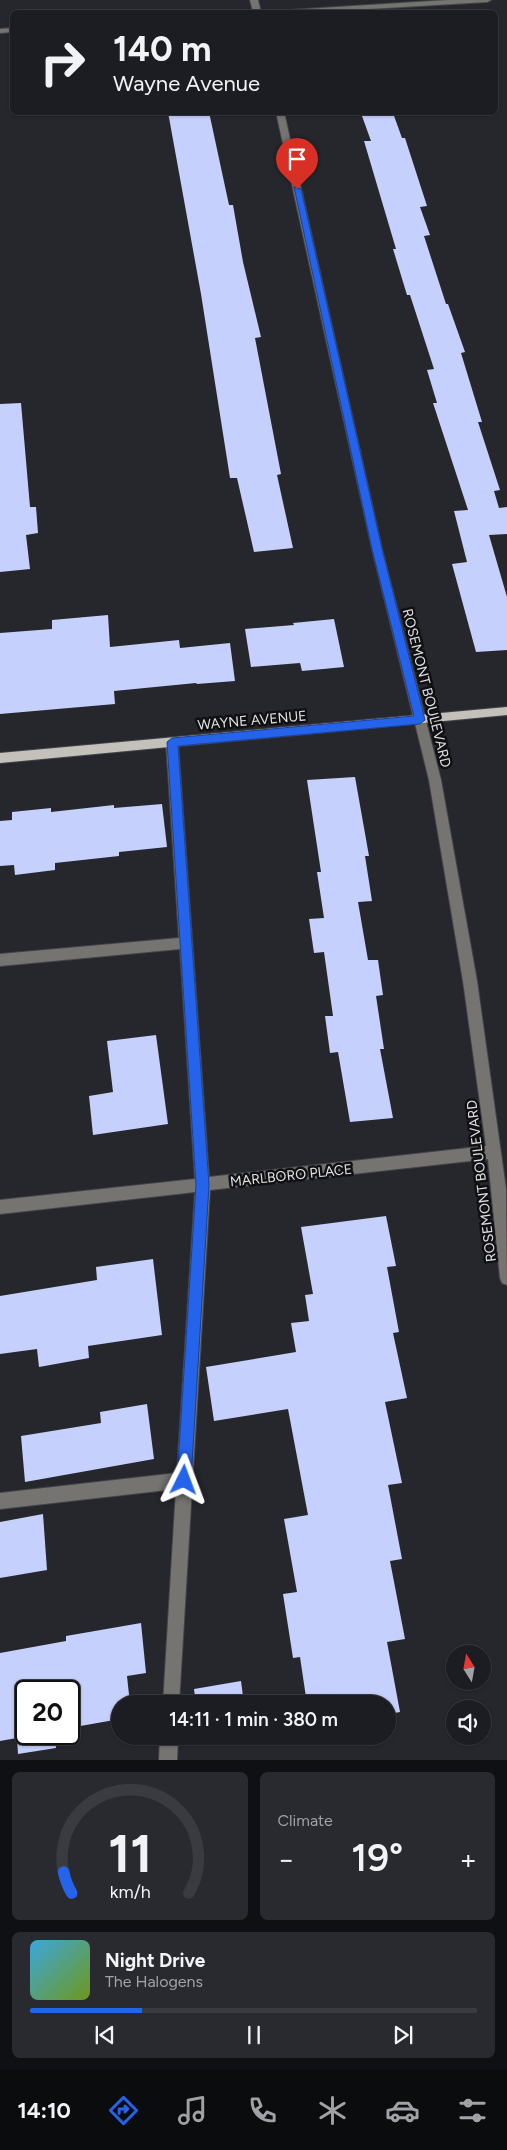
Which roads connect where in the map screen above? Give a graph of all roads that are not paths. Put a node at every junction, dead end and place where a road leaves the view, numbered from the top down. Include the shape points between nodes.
1 (487, 0) edge
2 (322, 10) edge
3 (281, 115) edge
4 (507, 712) edge
5 (420, 720) junction
6 (172, 742) junction
7 (0, 758) edge
8 (187, 943) junction
9 (0, 960) edge
10 (493, 1152) junction
11 (203, 1185) junction
12 (0, 1207) edge
13 (507, 1278) edge
14 (184, 1480) junction
15 (0, 1501) edge
16 (172, 1695) edge
17 (169, 1745) edge
18 (168, 1760) edge

1 - 2 street
3 - 5 street, ROSEMONT BOULEVARD via 377,549
4 - 5 main road, WAYNE AVENUE
5 - 6 main road, WAYNE AVENUE
5 - 10 street, ROSEMONT BOULEVARD via 435,780 465,953
6 - 7 main road, WAYNE AVENUE
6 - 8 street
8 - 9 street
8 - 11 street
10 - 11 street, MARLBORO PLACE
10 - 13 street, ROSEMONT BOULEVARD
11 - 12 street, MARLBORO PLACE
11 - 14 street
14 - 15 street
14 - 16 street
17 - 18 street

